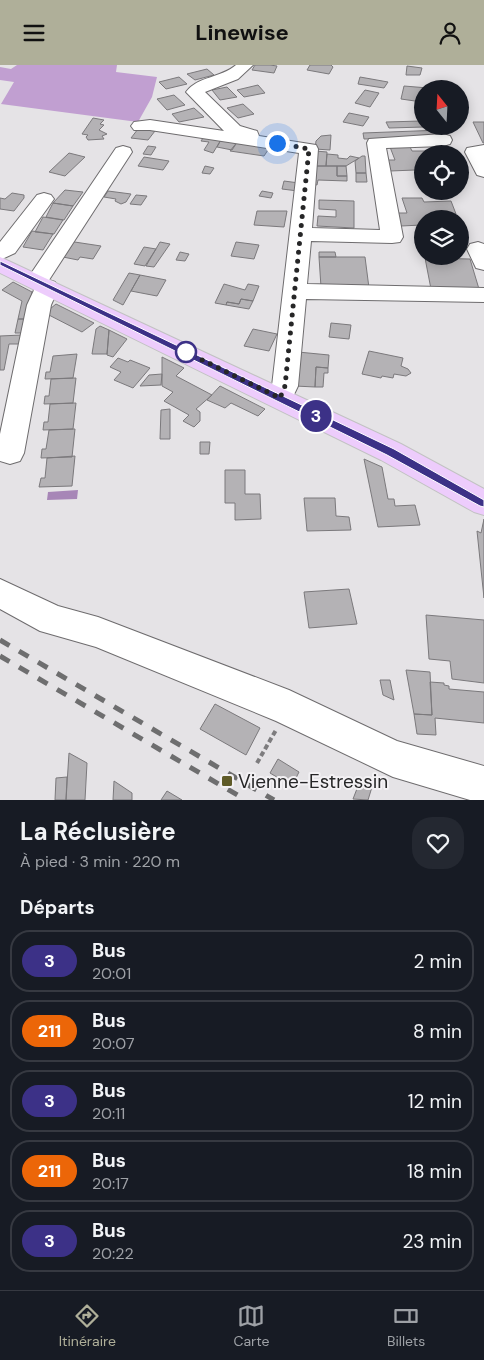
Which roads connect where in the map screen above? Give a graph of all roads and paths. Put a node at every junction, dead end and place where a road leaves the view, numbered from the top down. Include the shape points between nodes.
1 (245, 65) edge
2 (140, 126) dead end
3 (443, 140) dead end
4 (277, 143) junction
5 (484, 151) edge
6 (124, 152) dead end
7 (484, 171) edge
8 (44, 199) dead end
9 (300, 234) junction
10 (0, 253) edge
11 (0, 263) edge
12 (42, 284) junction
13 (296, 291) junction
14 (484, 295) edge
15 (280, 398) junction
16 (10, 453) dead end
17 (484, 503) edge
18 (0, 593) edge
19 (289, 708) junction
20 (257, 763) dead end
21 (484, 785) edge

1 - 4 street via 234,76 200,86 194,92 234,130
2 - 4 street
3 - 9 street via 376,143 392,237
4 - 9 street via 313,142
5 - 7 street via 474,152
6 - 12 street
8 - 10 street
9 - 13 street
11 - 12 main road
12 - 15 main road
12 - 16 street
13 - 14 street
13 - 15 street via 285,386
15 - 17 main road
18 - 19 street via 52,620 98,632
19 - 20 path
19 - 21 street via 393,758

